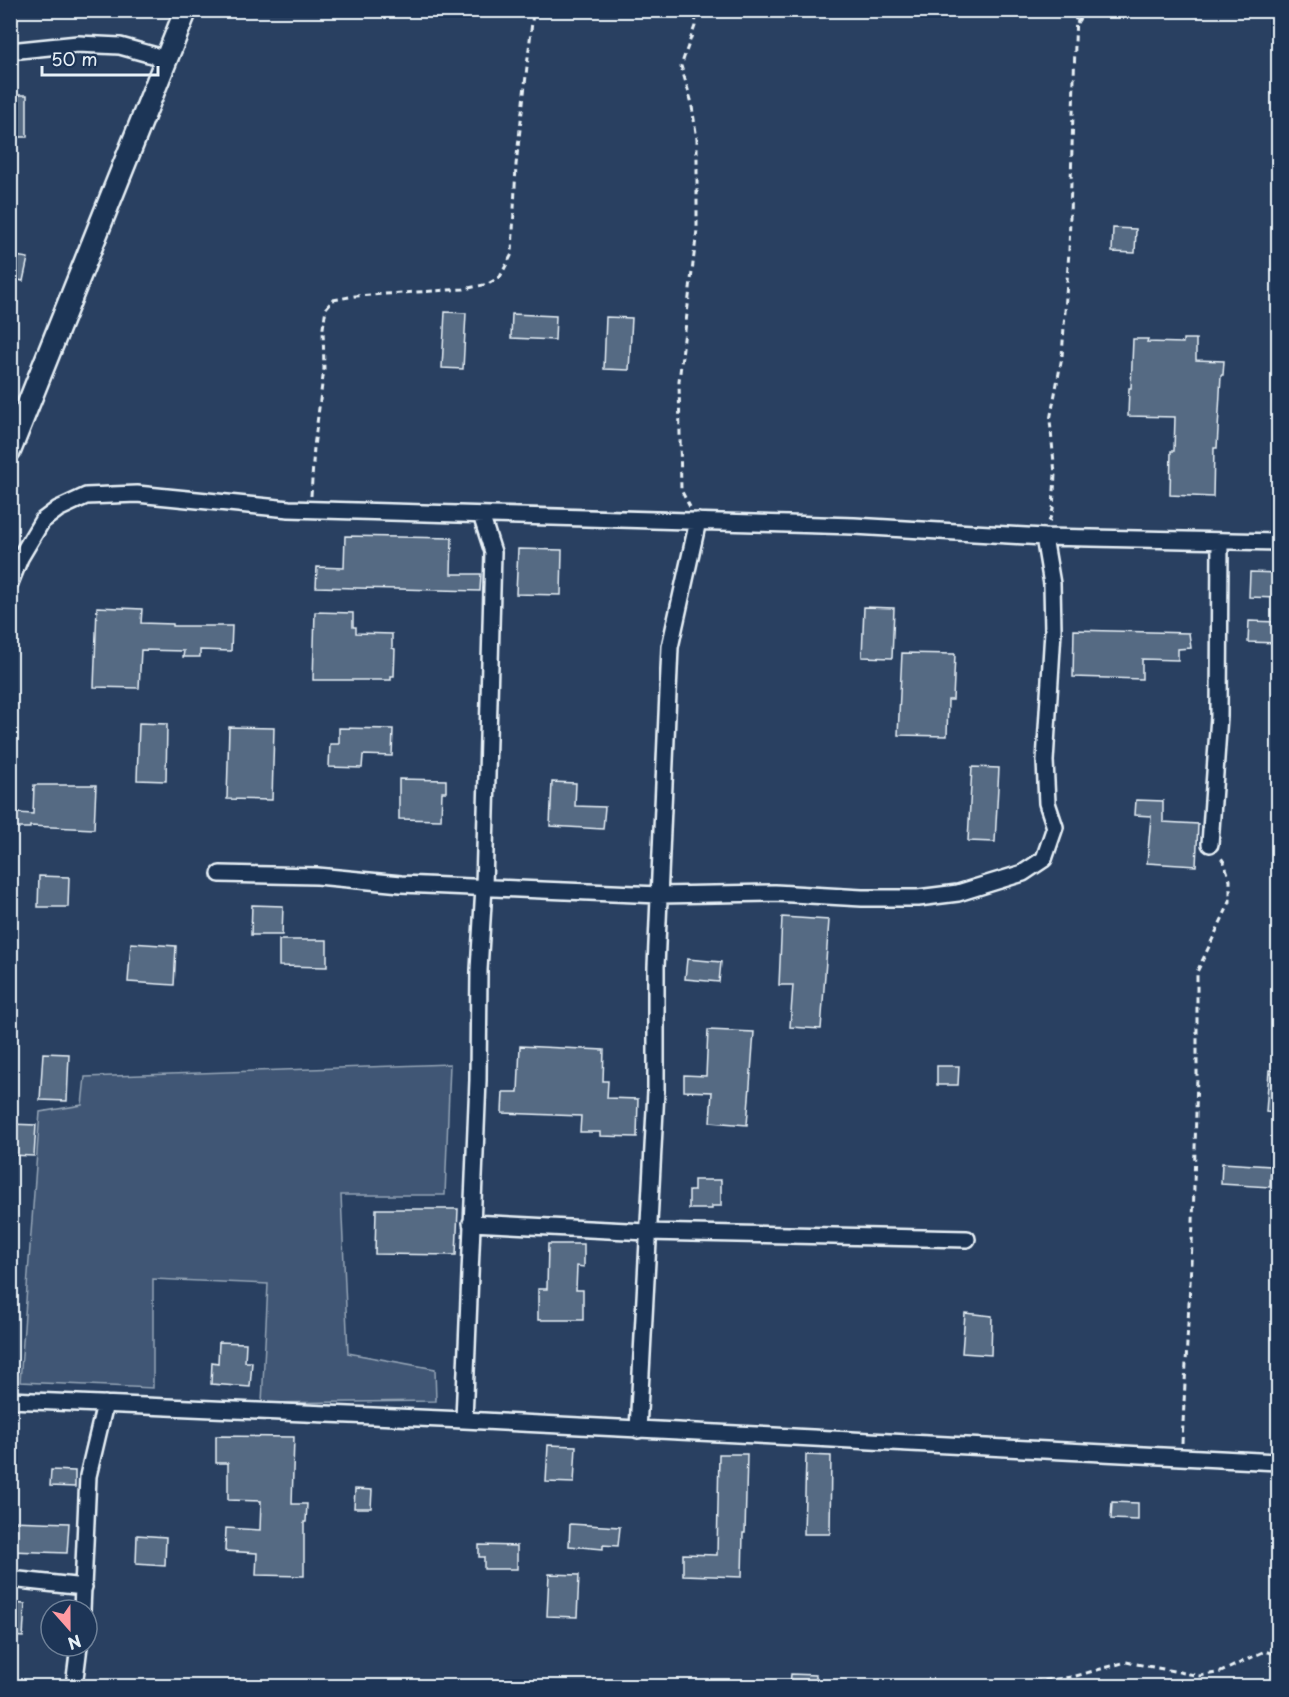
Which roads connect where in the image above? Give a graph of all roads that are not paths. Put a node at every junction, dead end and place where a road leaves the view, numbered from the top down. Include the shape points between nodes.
1 (186, 10) edge
2 (10, 51) edge
3 (167, 59) junction
4 (10, 450) edge
5 (482, 515) junction
6 (698, 521) junction
7 (1044, 537) junction
8 (1220, 541) junction
9 (1278, 542) edge
10 (10, 583) edge
11 (1210, 844) road end
12 (220, 874) dead end
13 (484, 887) junction
14 (659, 895) junction
15 (471, 1223) junction
16 (647, 1232) junction
17 (967, 1239) dead end
18 (10, 1400) edge
19 (105, 1404) junction
20 (464, 1420) junction
21 (638, 1430) junction
22 (1278, 1462) edge
23 (10, 1579) edge
24 (84, 1587) junction
25 (83, 1598) edge
26 (78, 1658) edge
27 (75, 1686) edge

1 - 3 main road
2 - 3 street via 78,44 120,46
3 - 4 main road
5 - 6 street
5 - 10 street via 311,510 137,494 86,496 42,521
5 - 13 street via 494,552
6 - 7 street
6 - 14 street via 670,647
7 - 8 street
7 - 14 street via 1053,584 1046,792 1055,827 1044,859 1023,873 958,893 918,898 775,893
8 - 9 street
8 - 11 street via 1219,716
12 - 13 street
13 - 14 street
13 - 15 street
14 - 16 street via 656,1091
15 - 16 street
15 - 20 street
16 - 17 street
16 - 21 street
18 - 19 street
19 - 20 street
19 - 24 street via 88,1476
20 - 21 street
21 - 22 street
23 - 24 street
24 - 25 street
26 - 27 street

